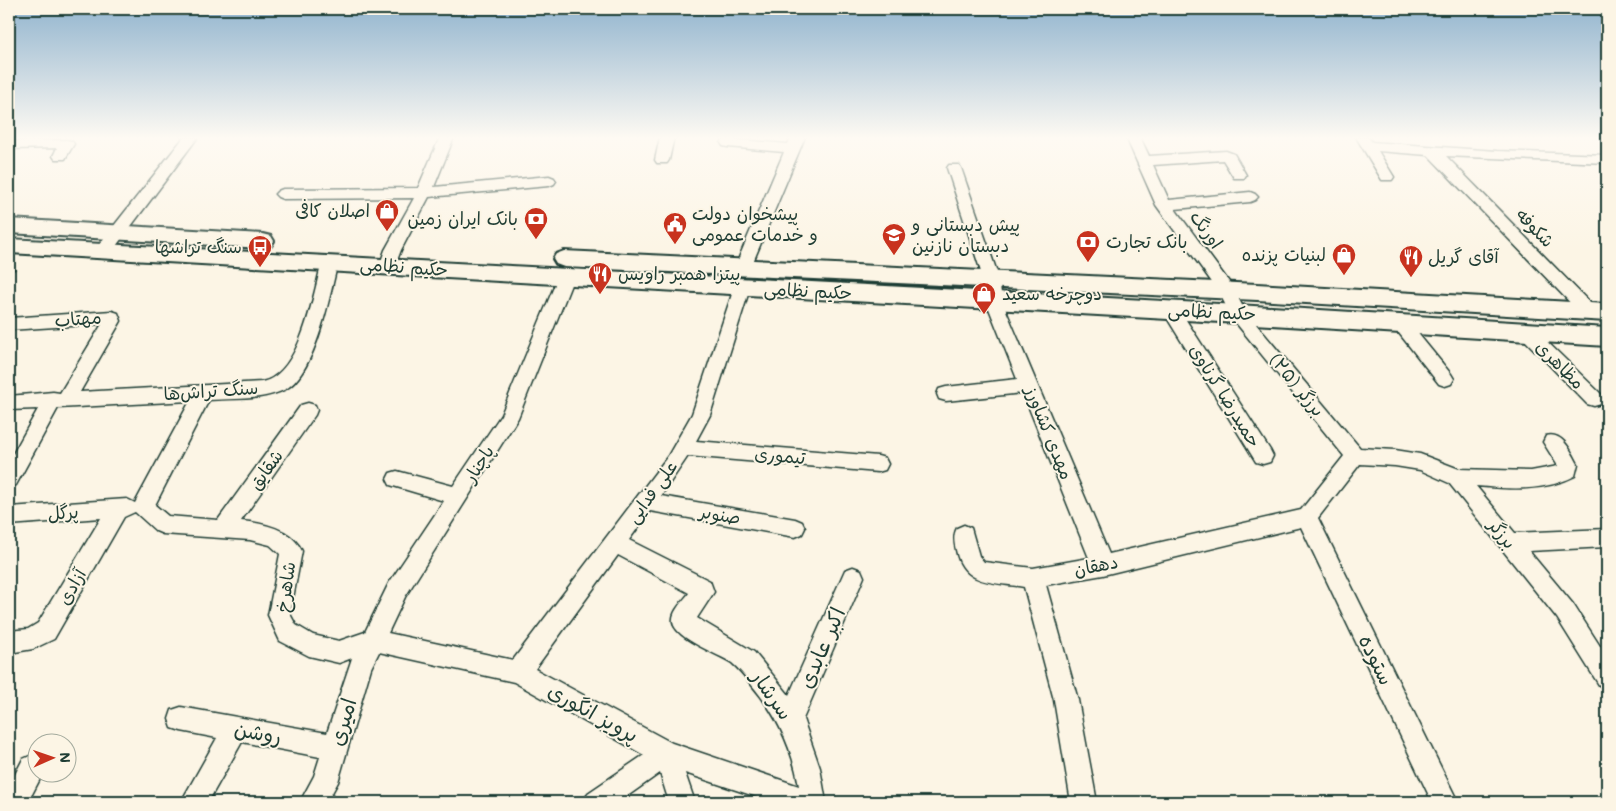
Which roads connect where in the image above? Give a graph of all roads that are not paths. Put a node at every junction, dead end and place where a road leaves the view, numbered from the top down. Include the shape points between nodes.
1 (162, 175) edge
2 (431, 175) edge
3 (783, 175) edge
4 (956, 175) edge
5 (1150, 175) edge
6 (1457, 175) edge
7 (549, 181) dead end
8 (424, 192) junction
9 (284, 194) dead end
10 (1250, 197) dead end
11 (1164, 205) junction
12 (9, 226) edge
13 (120, 231) junction
14 (9, 246) edge
15 (104, 250) junction
16 (390, 258) junction
17 (330, 262) junction
18 (566, 276) junction
19 (742, 277) junction
20 (991, 278) junction
21 (1226, 290) junction
22 (994, 301) junction
23 (1171, 310) junction
24 (1598, 312) edge
25 (1238, 314) junction
26 (9, 324) edge
27 (1401, 324) junction
28 (1527, 332) junction
29 (1607, 337) edge
30 (1444, 379) dead end
31 (1029, 385) junction
32 (204, 392) junction
33 (946, 394) dead end
34 (1594, 398) dead end
35 (59, 399) junction
36 (9, 403) edge
37 (308, 410) dead end
38 (1553, 442) dead end
39 (682, 448) junction
40 (1263, 456) dead end
41 (1355, 456) junction
42 (878, 464) dead end
43 (1456, 477) junction
44 (9, 479) edge
45 (397, 479) dead end
46 (458, 496) junction
47 (645, 502) junction
48 (143, 507) junction
49 (118, 509) junction
50 (9, 516) edge
51 (1307, 517) junction
52 (795, 528) dead end
53 (223, 530) junction
54 (964, 534) dead end
55 (1607, 538) edge
56 (614, 543) junction
57 (1508, 543) junction
58 (1103, 565) junction
59 (853, 577) dead end
60 (1033, 578) junction
61 (684, 622) joint
62 (372, 640) junction
63 (9, 642) edge
64 (518, 672) junction
65 (1607, 677) edge
66 (791, 718) junction
67 (181, 719) dead end
68 (236, 729) junction
69 (335, 747) junction
70 (667, 754) junction
71 (28, 776) edge
72 (14, 802) edge
73 (194, 802) edge
74 (313, 802) edge
75 (596, 802) edge
76 (682, 802) edge
77 (809, 802) edge
78 (813, 802) edge
79 (1084, 802) edge
80 (1445, 802) edge

1 - 13 street
2 - 8 street
3 - 19 street, علی فدایی
4 - 20 street
5 - 11 street, اورنگ
6 - 24 street, شکوفه
7 - 8 street
8 - 9 street
8 - 16 street
10 - 11 street
11 - 21 street, اورنگ
12 - 13 main road, حکیم نظامی
13 - 15 street
13 - 16 main road, حکیم نظامی
14 - 15 main road, حکیم نظامی
15 - 17 main road, حکیم نظامی
16 - 17 main road, حکیم نظامی
16 - 18 main road, حکیم نظامی
16 - 19 main road, حکیم نظامی
17 - 32 street, سنگ تراش‌ها via 301,360 290,374 281,383 256,390
18 - 19 main road, حکیم نظامی
18 - 46 street, پاچنار via 509,418
19 - 20 main road, حکیم نظامی
19 - 22 main road, حکیم نظامی
19 - 39 street, علی فدایی via 700,415
20 - 21 main road, حکیم نظامی
20 - 22 street, مهدی کشاورز
21 - 24 main road, حکیم نظامی
21 - 25 street, اورنگ
22 - 23 main road, حکیم نظامی
22 - 31 street, مهدی کشاورز
23 - 25 main road, حکیم نظامی
23 - 40 street, حمیدرضا گرناوی
25 - 27 main road, حکیم نظامی
25 - 41 street, برزگر (۲۵)
26 - 35 street, مهتاب via 112,317
27 - 28 main road, حکیم نظامی
27 - 30 street
28 - 29 main road, حکیم نظامی
28 - 34 street, مظاهری
31 - 33 street
31 - 58 street, مهدی کشاورز
32 - 35 street, سنگ تراش‌ها
32 - 48 street
35 - 36 street, سنگ تراش‌ها
35 - 44 street
37 - 53 street, شقایق
38 - 43 street via 1568,464 1568,470 1560,476 1524,479
39 - 42 street, تیموری
39 - 47 street, علی فدایی
41 - 43 street, برزگر via 1389,457 1432,464
41 - 51 street
43 - 57 street, برزگر
45 - 46 street
46 - 62 street, پاچنار via 396,590
47 - 52 street, صنوبر
47 - 56 street, علی فدایی
48 - 49 street, پرگل
48 - 53 street, شاهرخ via 162,525
49 - 50 street, پرگل
49 - 63 street, آزادی via 46,632 29,641
51 - 58 street, دهقان
51 - 80 street, ستوده
53 - 62 street, شاهرخ via 250,531 276,538 292,552 279,615 288,633 309,645 339,652
54 - 60 street via 970,564 975,569
55 - 57 street
56 - 61 street via 702,588 703,592 684,616
56 - 64 street, علی فدایی
57 - 65 street, برزگر via 1565,611
58 - 60 street, دهقان
59 - 66 street, اکبر عابدی
60 - 79 street via 1066,700
61 - 66 street, سرشار via 746,660
62 - 64 street, پرویز انگوری
62 - 69 street, امیری via 360,666
64 - 70 street, پرویز انگوری
66 - 78 street, سرشار via 806,755
67 - 68 street, روشن
68 - 69 street, روشن
68 - 73 street
69 - 74 street, امیری via 325,782
70 - 75 street
70 - 76 street
70 - 77 street, پرویز انگوری
71 - 72 street

